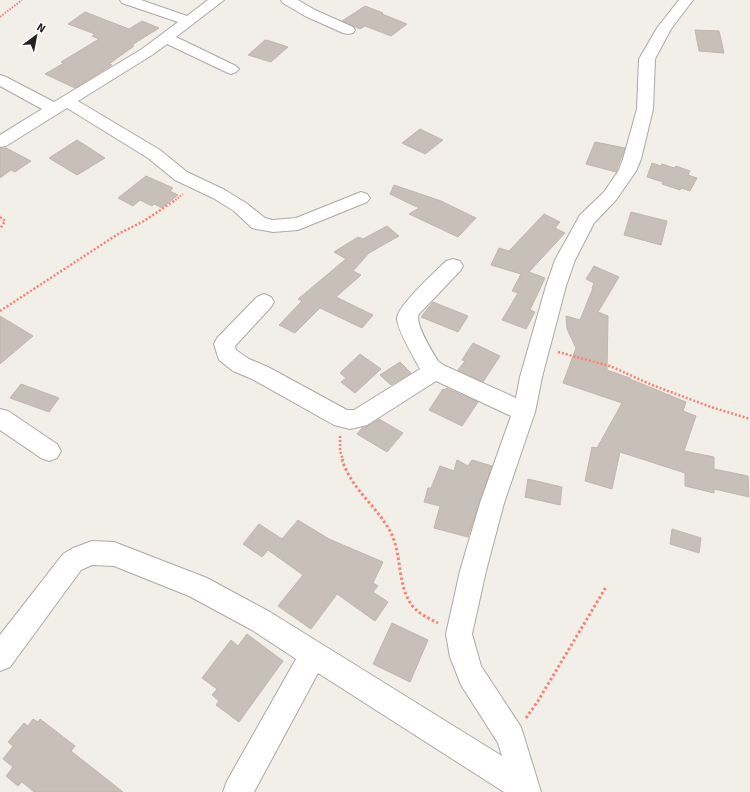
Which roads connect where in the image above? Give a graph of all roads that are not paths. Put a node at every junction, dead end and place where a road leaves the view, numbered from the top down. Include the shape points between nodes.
1 (127, 0) edge
2 (217, 0) edge
3 (288, 0) edge
4 (686, 0) edge
5 (188, 21) junction
6 (348, 30) dead end
7 (166, 38) junction
8 (232, 69) dead end
9 (0, 80) edge
10 (60, 105) junction
11 (0, 142) edge
12 (360, 198) dead end
13 (453, 266) dead end
14 (264, 302) dead end
15 (435, 371) junction
16 (524, 412) junction
17 (0, 418) edge
18 (49, 452) dead end
19 (314, 654) junction
20 (0, 657) edge
21 (526, 790) edge
22 (238, 792) edge

1 - 5 street
2 - 5 street
3 - 6 street
4 - 16 street via 664,28 647,59 645,109 627,171 610,196 587,219 565,260 531,377
5 - 7 street
7 - 8 street
7 - 10 street
9 - 10 street
10 - 11 street
10 - 12 street via 149,151 181,176 214,190 259,223 273,226 298,224
13 - 15 street via 411,309 407,317 430,367
14 - 15 street via 224,344 226,354 342,418 359,418
15 - 16 street
16 - 21 street via 492,503 459,634 471,675 511,737
17 - 18 street
19 - 20 street via 261,621 198,587 101,551 79,557 72,562
19 - 21 street
19 - 22 street

